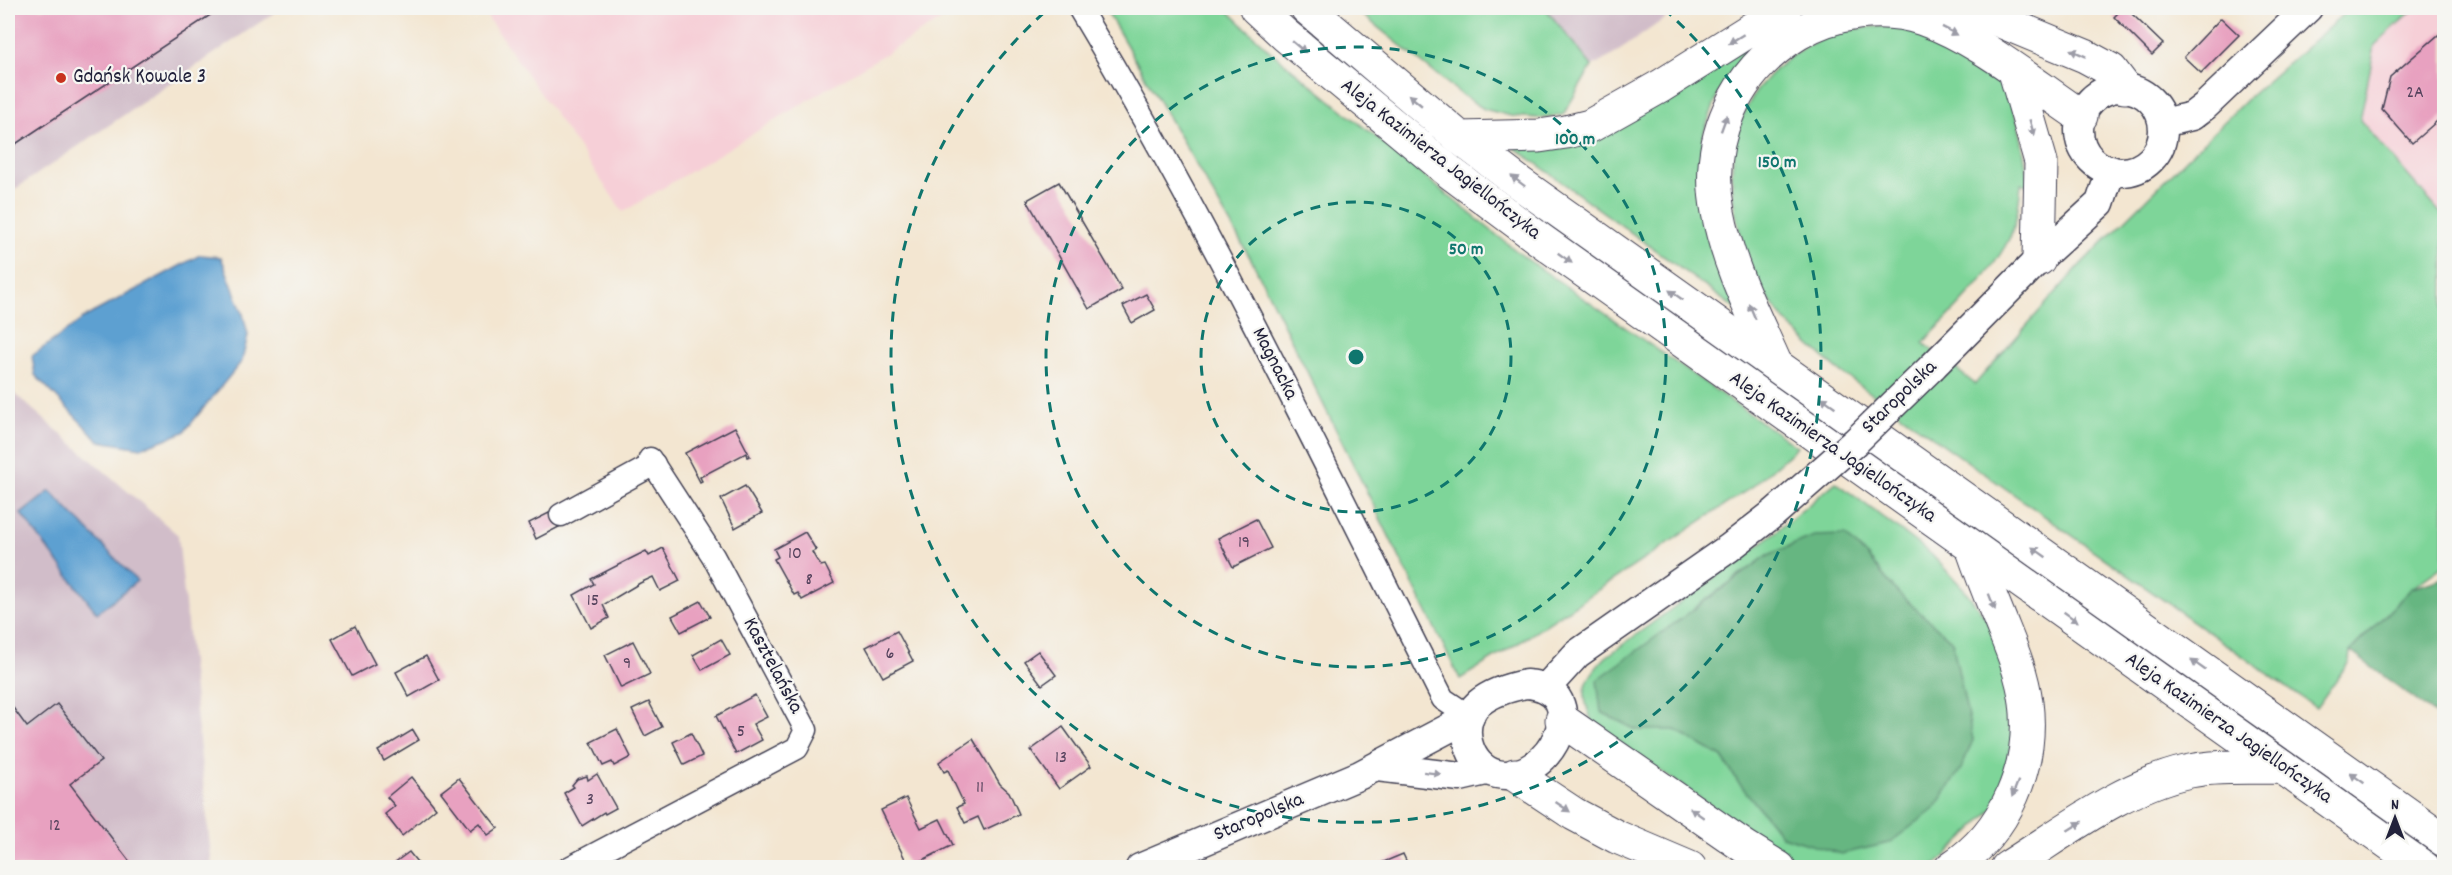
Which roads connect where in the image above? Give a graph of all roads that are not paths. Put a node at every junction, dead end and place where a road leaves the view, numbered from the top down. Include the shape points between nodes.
1 (1079, 8) edge
2 (1256, 8) edge
3 (1307, 8) edge
4 (1785, 8) edge
5 (1969, 8) edge
6 (2308, 8) edge
7 (2015, 72) junction
8 (2124, 87) junction
9 (2081, 116) junction
10 (2163, 123) junction
11 (1460, 138) junction
12 (2110, 170) junction
13 (2039, 259) junction
14 (1776, 365) junction
15 (561, 515) dead end
16 (1971, 547) junction
17 (1546, 688) junction
18 (1470, 717) junction
19 (1562, 720) junction
20 (1377, 767) junction
21 (2282, 767) junction
22 (1500, 773) junction
23 (2445, 840) edge
24 (569, 867) edge
25 (1140, 867) edge
26 (1690, 867) edge
27 (1779, 867) edge
28 (1951, 867) edge
29 (2007, 867) edge
30 (2424, 867) edge

1 - 18 street, Magnacka via 1228,272 1443,699
2 -> 16 highway, Aleja Kazimierza Jagiellończyka via 1497,208
11 -> 3 highway, Aleja Kazimierza Jagiellończyka
4 -> 11 highway via 1590,126 1539,136
8 -> 5 highway via 2110,70 2085,56
6 - 10 main road via 2205,106 2192,116
7 - 9 highway
7 -> 13 highway via 2041,162
14 -> 7 highway via 1731,262 1717,211 1715,170 1719,135 1732,101 1751,71 1777,46 1804,29 1834,17 1891,12 1937,24 1979,46
8 - 9 main road via 2098,95
8 - 10 main road via 2150,98
9 - 12 main road via 2081,143 2098,165
10 - 12 main road via 2160,144 2150,161 2131,170
14 -> 11 highway, Aleja Kazimierza Jagiellończyka
12 - 13 main road, Staropolska via 2100,203
13 - 17 main road, Staropolska, bridge via 1854,442 1774,513 1577,654
23 -> 14 highway, Aleja Kazimierza Jagiellończyka
15 - 24 street, Kasztelańska via 652,461 714,556 806,730 797,748
16 -> 21 highway, Aleja Kazimierza Jagiellończyka
16 -> 28 highway via 2012,648 2026,700 2027,725 2021,772 2005,812 1972,850
17 - 18 main road via 1536,684 1515,686 1478,704
17 - 19 main road via 1561,707
18 - 20 main road, Staropolska
18 - 22 main road via 1469,747 1475,760
19 - 22 main road via 1560,735 1539,762
27 -> 19 highway
20 -> 22 main road, Staropolska via 1460,777
20 - 25 main road, Staropolska
29 -> 21 highway via 2131,791 2165,777 2193,770
21 - 30 highway, Aleja Kazimierza Jagiellończyka
22 -> 26 highway via 1617,837

